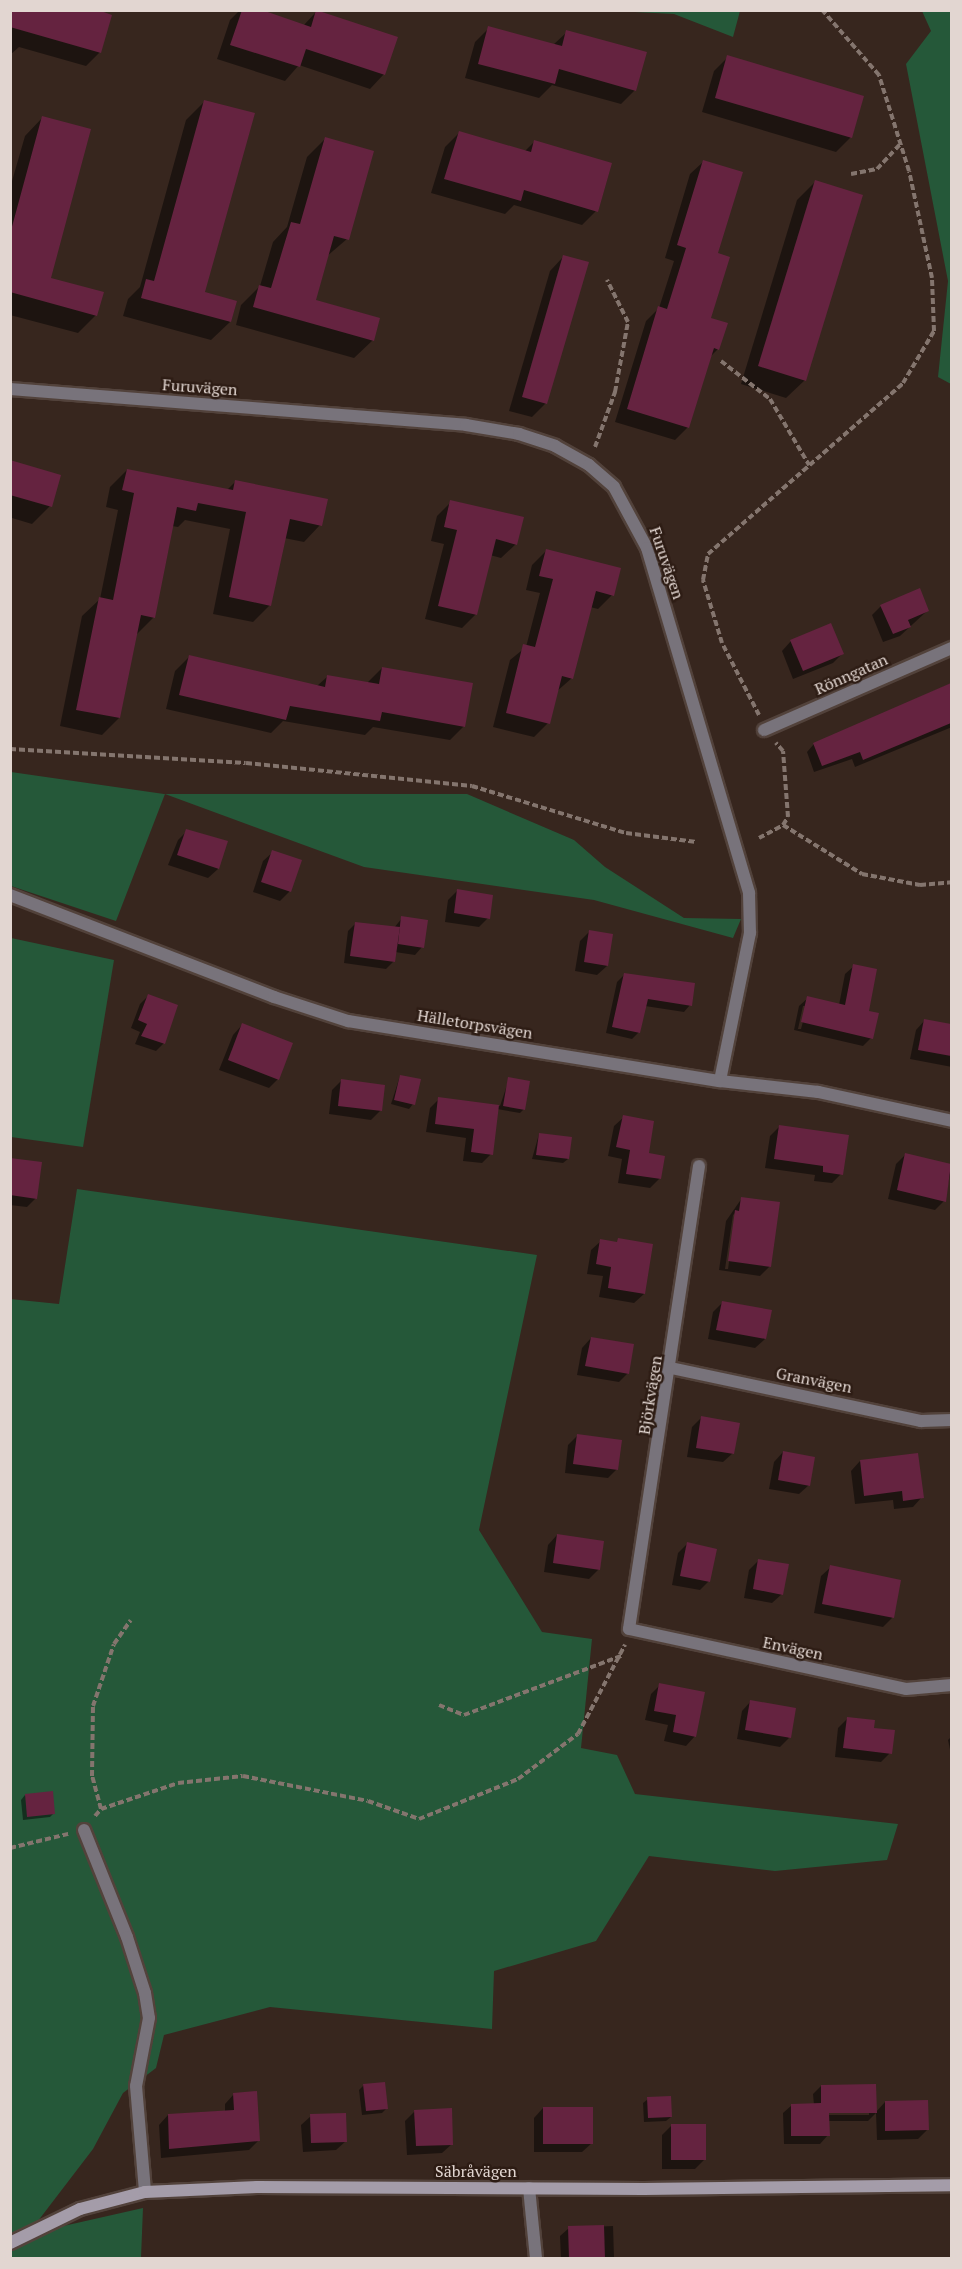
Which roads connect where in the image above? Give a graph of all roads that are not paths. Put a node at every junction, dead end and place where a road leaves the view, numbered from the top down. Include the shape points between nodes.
1 (10, 389) edge
2 (951, 648) edge
3 (764, 730) road end
4 (10, 895) edge
5 (720, 1081) junction
6 (951, 1121) edge
7 (699, 1166) dead end
8 (671, 1368) junction
9 (951, 1420) edge
10 (629, 1629) joint
11 (951, 1685) edge
12 (84, 1830) road end
13 (951, 2185) edge
14 (530, 2188) junction
15 (145, 2192) junction
16 (10, 2243) edge
17 (536, 2259) edge

1 - 5 street, Furuvägen via 466,425 537,440 589,465 614,487 647,548 749,893 750,933
2 - 3 street, Rönngatan
4 - 5 street, Hälletorpsvägen via 274,998 348,1021
5 - 6 street, Hälletorpsvägen via 818,1092
7 - 8 street, Björkvägen
8 - 9 street, Granvägen via 921,1421
8 - 10 street, Björkvägen
10 - 11 street, Envägen via 906,1689
12 - 15 street via 128,1937 145,1993 149,2018 136,2086
13 - 14 main road, Säbråvägen
14 - 15 main road, Säbråvägen via 257,2187
14 - 17 street
15 - 16 main road, Säbråvägen via 80,2209

